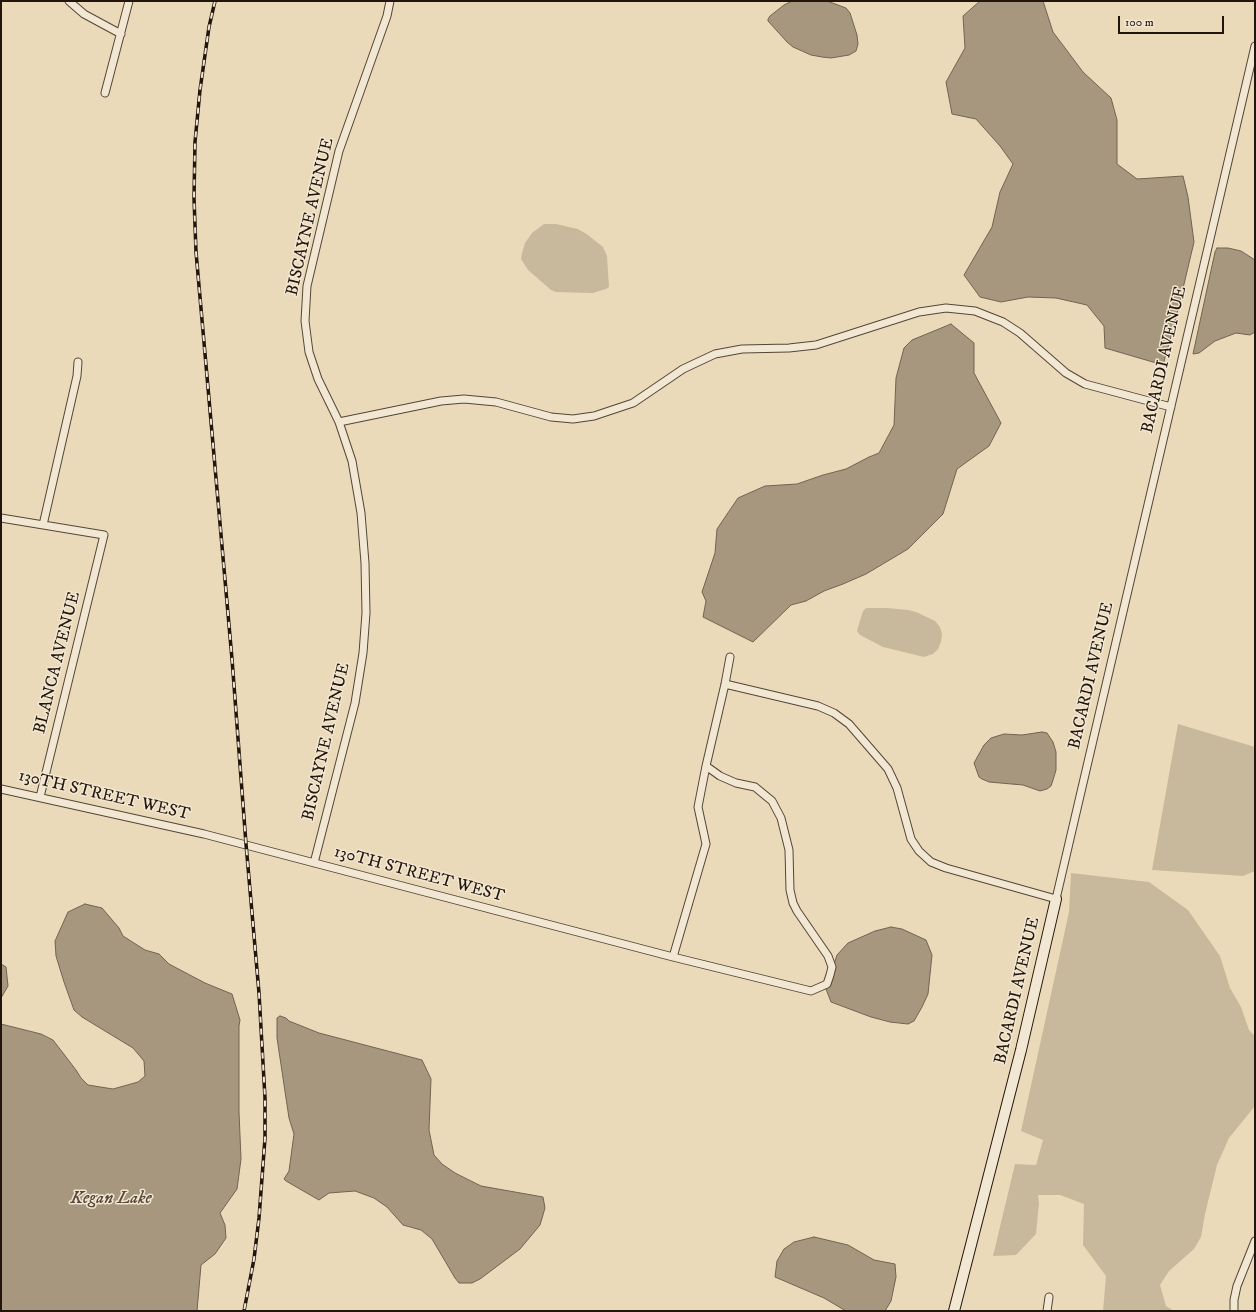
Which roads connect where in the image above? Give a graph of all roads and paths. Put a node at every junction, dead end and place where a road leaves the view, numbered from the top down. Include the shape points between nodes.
1 (69, 1) edge
2 (129, 1) edge
3 (390, 1) edge
4 (121, 34) junction
5 (1255, 46) edge
6 (105, 93) dead end
7 (78, 362) dead end
8 (1171, 407) junction
9 (339, 422) junction
10 (1, 518) edge
11 (43, 525) junction
12 (730, 657) dead end
13 (725, 684) junction
14 (706, 766) junction
15 (1, 789) edge
16 (40, 797) junction
17 (314, 863) junction
18 (1056, 899) junction
19 (674, 957) junction
20 (1255, 1241) edge
21 (1049, 1297) dead end
22 (954, 1311) edge
23 (1047, 1311) edge
24 (1234, 1311) edge

1 - 4 street via 84,14
2 - 4 street
3 - 9 street, BISCAYNE AVENUE via 339,151 307,286 304,321 309,352 318,379
4 - 6 street
5 - 8 street, BACARDI AVENUE
7 - 11 street
8 - 9 street via 1085,384 1066,373 1020,333 1003,322 975,312 946,308 919,312 816,345 742,349 715,354 683,369 632,403 594,416 572,419 551,417 496,402 464,399
8 - 18 street, BACARDI AVENUE
9 - 17 street, BISCAYNE AVENUE via 352,461 361,512 366,562 366,613 355,703
10 - 11 street
11 - 16 street, BLANCA AVENUE via 104,535
12 - 13 street
13 - 14 street
13 - 18 street via 818,706 849,724 888,769 897,788 911,839 931,862
14 - 19 street via 698,807 706,844
14 - 19 street, 130TH STREET WEST via 720,776 755,788 772,801 781,818 789,850 790,890 793,903 828,956 832,967 827,984 811,991
15 - 16 street, 130TH STREET WEST
16 - 17 street, 130TH STREET WEST via 204,834
17 - 19 street, 130TH STREET WEST
18 - 22 street, BACARDI AVENUE
20 - 24 street via 1237,1286
21 - 23 street

